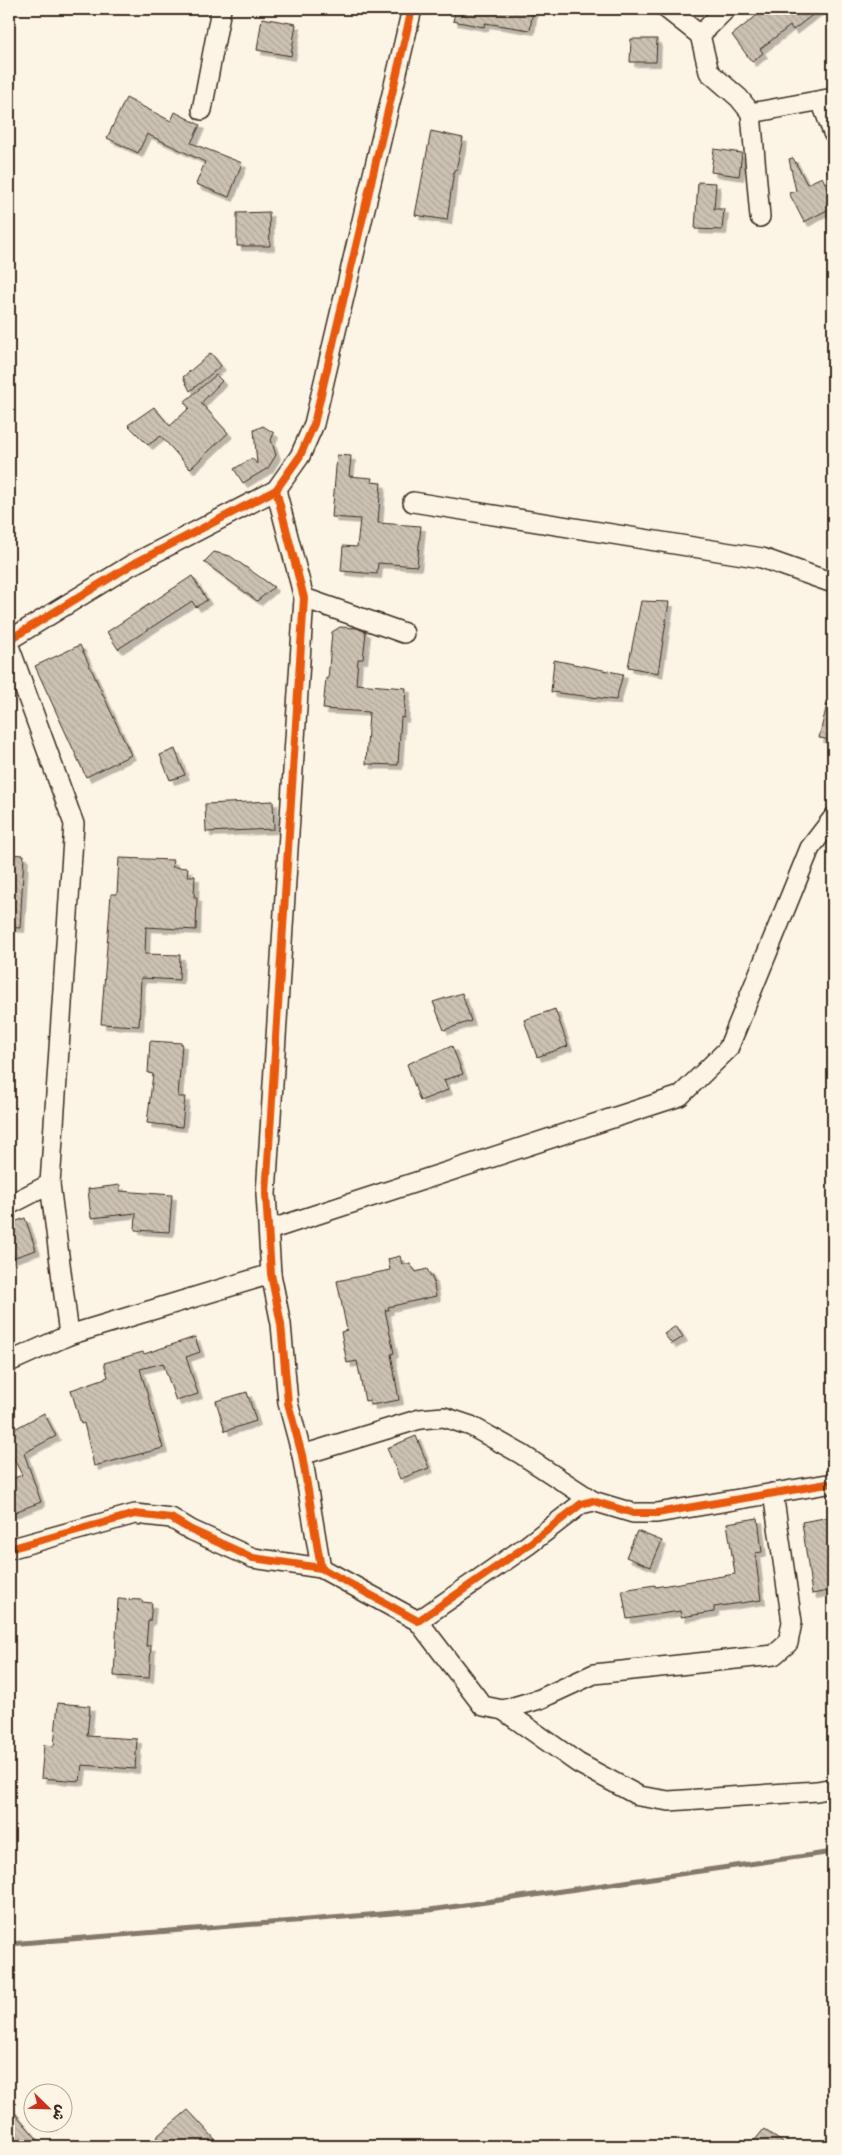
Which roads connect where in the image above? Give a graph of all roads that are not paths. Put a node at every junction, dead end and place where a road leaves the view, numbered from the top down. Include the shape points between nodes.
1 (222, 9) edge
2 (412, 9) edge
3 (667, 9) edge
4 (726, 9) edge
5 (700, 35) junction
6 (827, 100) edge
7 (202, 110) dead end
8 (752, 112) junction
9 (833, 133) edge
10 (760, 217) dead end
11 (276, 490) junction
12 (413, 502) dead end
13 (833, 583) edge
14 (304, 598) junction
15 (404, 633) dead end
16 (9, 640) edge
17 (9, 646) edge
18 (833, 818) edge
19 (50, 1184) junction
20 (9, 1204) edge
21 (269, 1230) junction
22 (271, 1274) junction
23 (69, 1335) junction
24 (9, 1362) edge
25 (302, 1456) junction
26 (833, 1483) edge
27 (773, 1493) junction
28 (593, 1501) junction
29 (9, 1548) edge
30 (321, 1568) junction
31 (418, 1621) junction
32 (503, 1710) junction
33 (833, 1788) edge

1 - 7 street
2 - 11 street via 314,424 300,456
3 - 5 street
4 - 5 street
5 - 8 street via 708,72
6 - 8 street
6 - 9 street
8 - 10 street
11 - 14 street
11 - 16 street via 131,565
12 - 13 street via 762,558
14 - 15 street
14 - 21 street via 266,1194
17 - 19 street via 74,824
18 - 21 street via 810,848 728,1049 680,1096
19 - 20 street
19 - 23 street
21 - 22 street
22 - 23 street
22 - 25 street via 281,1324 288,1403
23 - 24 street
25 - 28 street via 420,1419 444,1417 471,1426 496,1440
25 - 30 street
26 - 27 street
27 - 28 street via 657,1513 633,1513
27 - 32 street via 792,1622 788,1644 774,1655 594,1674 540,1699
28 - 31 street via 581,1504
29 - 30 street via 135,1514 171,1518 253,1558
30 - 31 street
31 - 32 street via 483,1706
32 - 33 street via 578,1762 639,1796 669,1801

